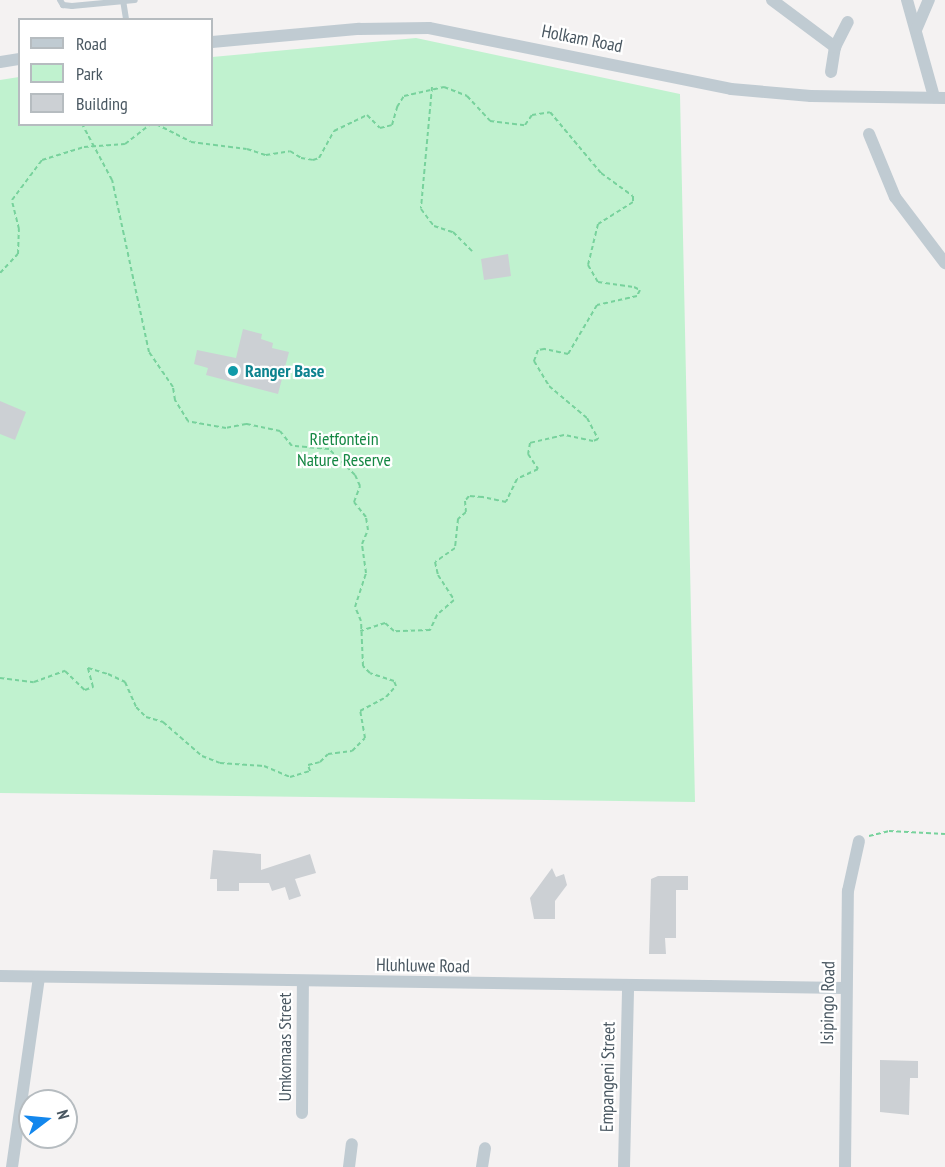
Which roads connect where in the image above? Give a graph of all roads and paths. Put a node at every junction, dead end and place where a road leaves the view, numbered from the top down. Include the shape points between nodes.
1 (60, 0) edge
2 (135, 0) edge
3 (772, 0) edge
4 (907, 0) edge
5 (929, 0) edge
6 (124, 1) edge
7 (126, 18) edge
8 (848, 22) dead end
9 (916, 30) junction
10 (213, 42) edge
11 (835, 47) junction
12 (18, 60) edge
13 (0, 62) edge
14 (831, 72) dead end
15 (432, 87) junction
16 (939, 97) edge
17 (83, 126) edge
18 (148, 126) edge
19 (160, 126) edge
20 (869, 134) dead end
21 (95, 148) junction
22 (472, 251) dead end
23 (944, 260) edge
24 (0, 273) edge
25 (360, 631) junction
26 (0, 678) edge
27 (945, 834) edge
28 (859, 841) joint
29 (0, 976) edge
30 (39, 977) junction
31 (303, 981) junction
32 (628, 988) junction
33 (845, 988) junction
34 (302, 1113) dead end
35 (352, 1144) dead end
36 (485, 1148) dead end
37 (12, 1167) edge
38 (349, 1167) edge
39 (482, 1167) edge
40 (624, 1167) edge
41 (845, 1167) edge

1 - 6 lane via 63,6
2 - 6 lane
3 - 11 street
4 - 9 street
5 - 9 street
6 - 7 lane
8 - 11 street
9 - 16 street
10 - 16 street, Holkam Road via 359,29 429,28 732,89 811,96
11 - 14 street
12 - 13 street
15 - 19 path via 400,100 392,125 380,128 367,116 334,131 319,158 313,160 290,151 266,155 191,142
15 - 22 path via 421,209 434,226 453,232
15 - 25 path via 467,96 490,120 525,125 532,115 550,112 601,173 633,196 633,202 598,224 588,265 598,282 640,290 637,296 620,302 597,305 568,354 538,350 534,361 549,386 587,418 598,439 564,435 530,443 528,454 538,469 517,479 506,502 469,496 465,501 466,512 458,519 455,549 435,562 438,575 454,600 437,615 430,630 394,631 385,623
17 - 21 path
18 - 21 path via 125,144
20 - 23 street via 895,198
21 - 24 path via 73,149 42,160 19,186 12,200 19,229 18,254
21 - 25 path via 112,180 149,352 173,387 175,400 188,421 226,428 246,424 280,431 292,446 329,449 355,475 360,486 354,502 366,517 368,530 362,544 366,573 355,607
25 - 26 path via 363,666 370,674 394,681 396,686 386,697 360,711 365,738 352,751 328,754 308,765 310,771 298,776 290,777 264,766 220,763 202,756 163,722 146,717 136,708 125,682 108,674 88,668 93,687 85,690 65,670 34,682
27 - 28 path via 889,831
28 - 33 street, Isipingo Road via 848,891
29 - 30 street, Hluhluwe Road
30 - 31 street, Hluhluwe Road
30 - 37 street
31 - 32 street, Hluhluwe Road
31 - 34 street, Umkomaas Street
32 - 33 street, Hluhluwe Road
32 - 40 street, Empangeni Street
33 - 41 street, Isipingo Road
35 - 38 street
36 - 39 street

